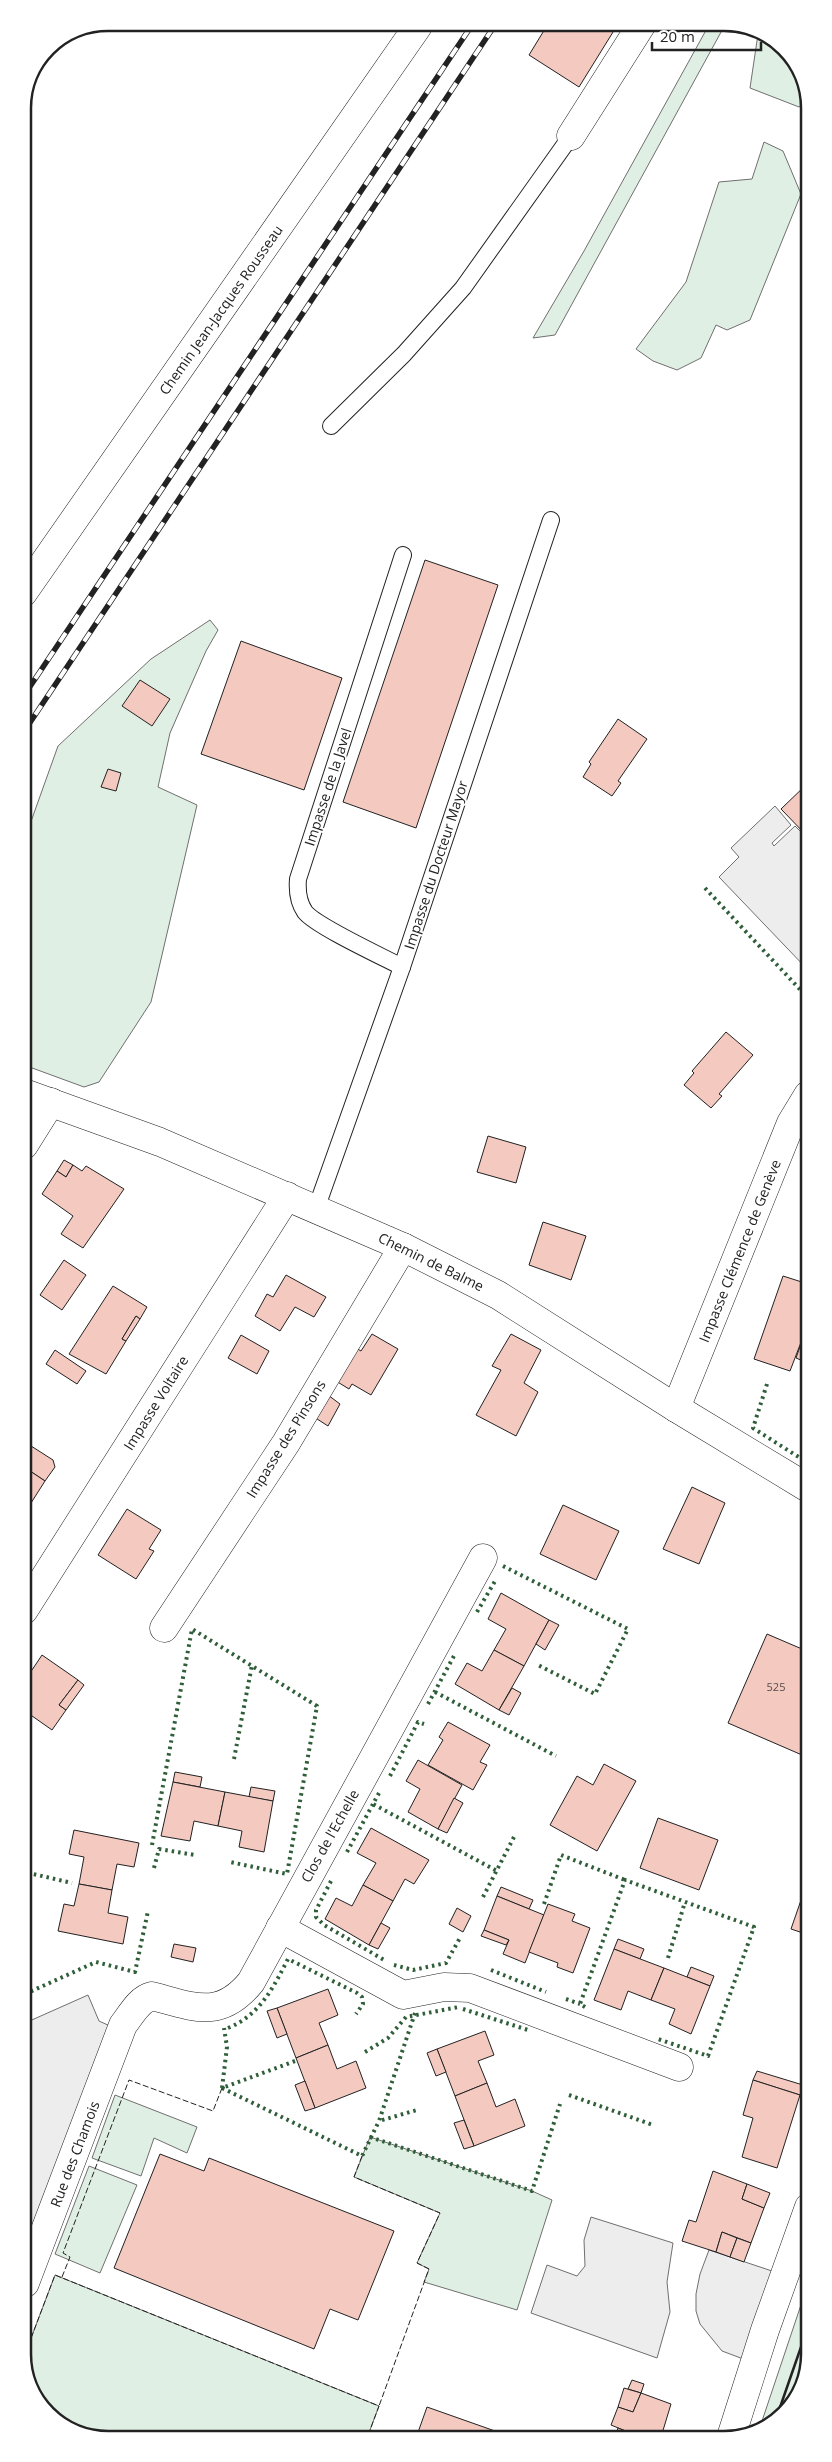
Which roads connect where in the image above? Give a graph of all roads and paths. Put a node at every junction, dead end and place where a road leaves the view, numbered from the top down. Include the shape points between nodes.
1 (415, 31) edge
2 (638, 31) edge
3 (570, 136) joint
4 (331, 426) dead end
5 (550, 520) dead end
6 (403, 555) dead end
7 (31, 582) edge
8 (402, 967) junction
9 (31, 1096) edge
10 (51, 1102) junction
11 (801, 1107) edge
12 (31, 1134) edge
13 (287, 1196) junction
14 (316, 1209) junction
15 (403, 1247) junction
16 (676, 1408) junction
17 (801, 1484) edge
18 (483, 1558) dead end
19 (31, 1599) edge
20 (164, 1628) dead end
21 (280, 1928) junction
22 (124, 2025) joint
23 (679, 2067) dead end
24 (801, 2229) edge
25 (31, 2267) edge
26 (733, 2430) edge

1 - 7 street, Chemin Jean-Jacques Rousseau
2 - 3 street
3 - 4 lane via 464,288 404,354
5 - 8 lane, Impasse du Docteur Mayor
6 - 8 lane, Impasse de la Javel via 298,888 302,906 314,920
8 - 14 lane, Impasse du Docteur Mayor
9 - 10 street, Chemin de Balme
10 - 12 street
10 - 13 street, Chemin de Balme via 160,1142
11 - 16 street, Impasse Clémence de Genève via 791,1124
13 - 14 street, Chemin de Balme
13 - 19 street, Impasse Voltaire
14 - 15 street, Chemin de Balme
15 - 16 street, Chemin de Balme via 498,1295
15 - 20 street, Impasse des Pinsons via 286,1443
16 - 17 street, Chemin de Balme
18 - 21 street, Clos de l'Echelle
21 - 22 street, Clos de l'Echelle via 251,1982 232,2002 207,2008 147,1997
21 - 23 street via 403,1995 444,1987 470,1988
22 - 25 street, Rue des Chamois
24 - 26 street

